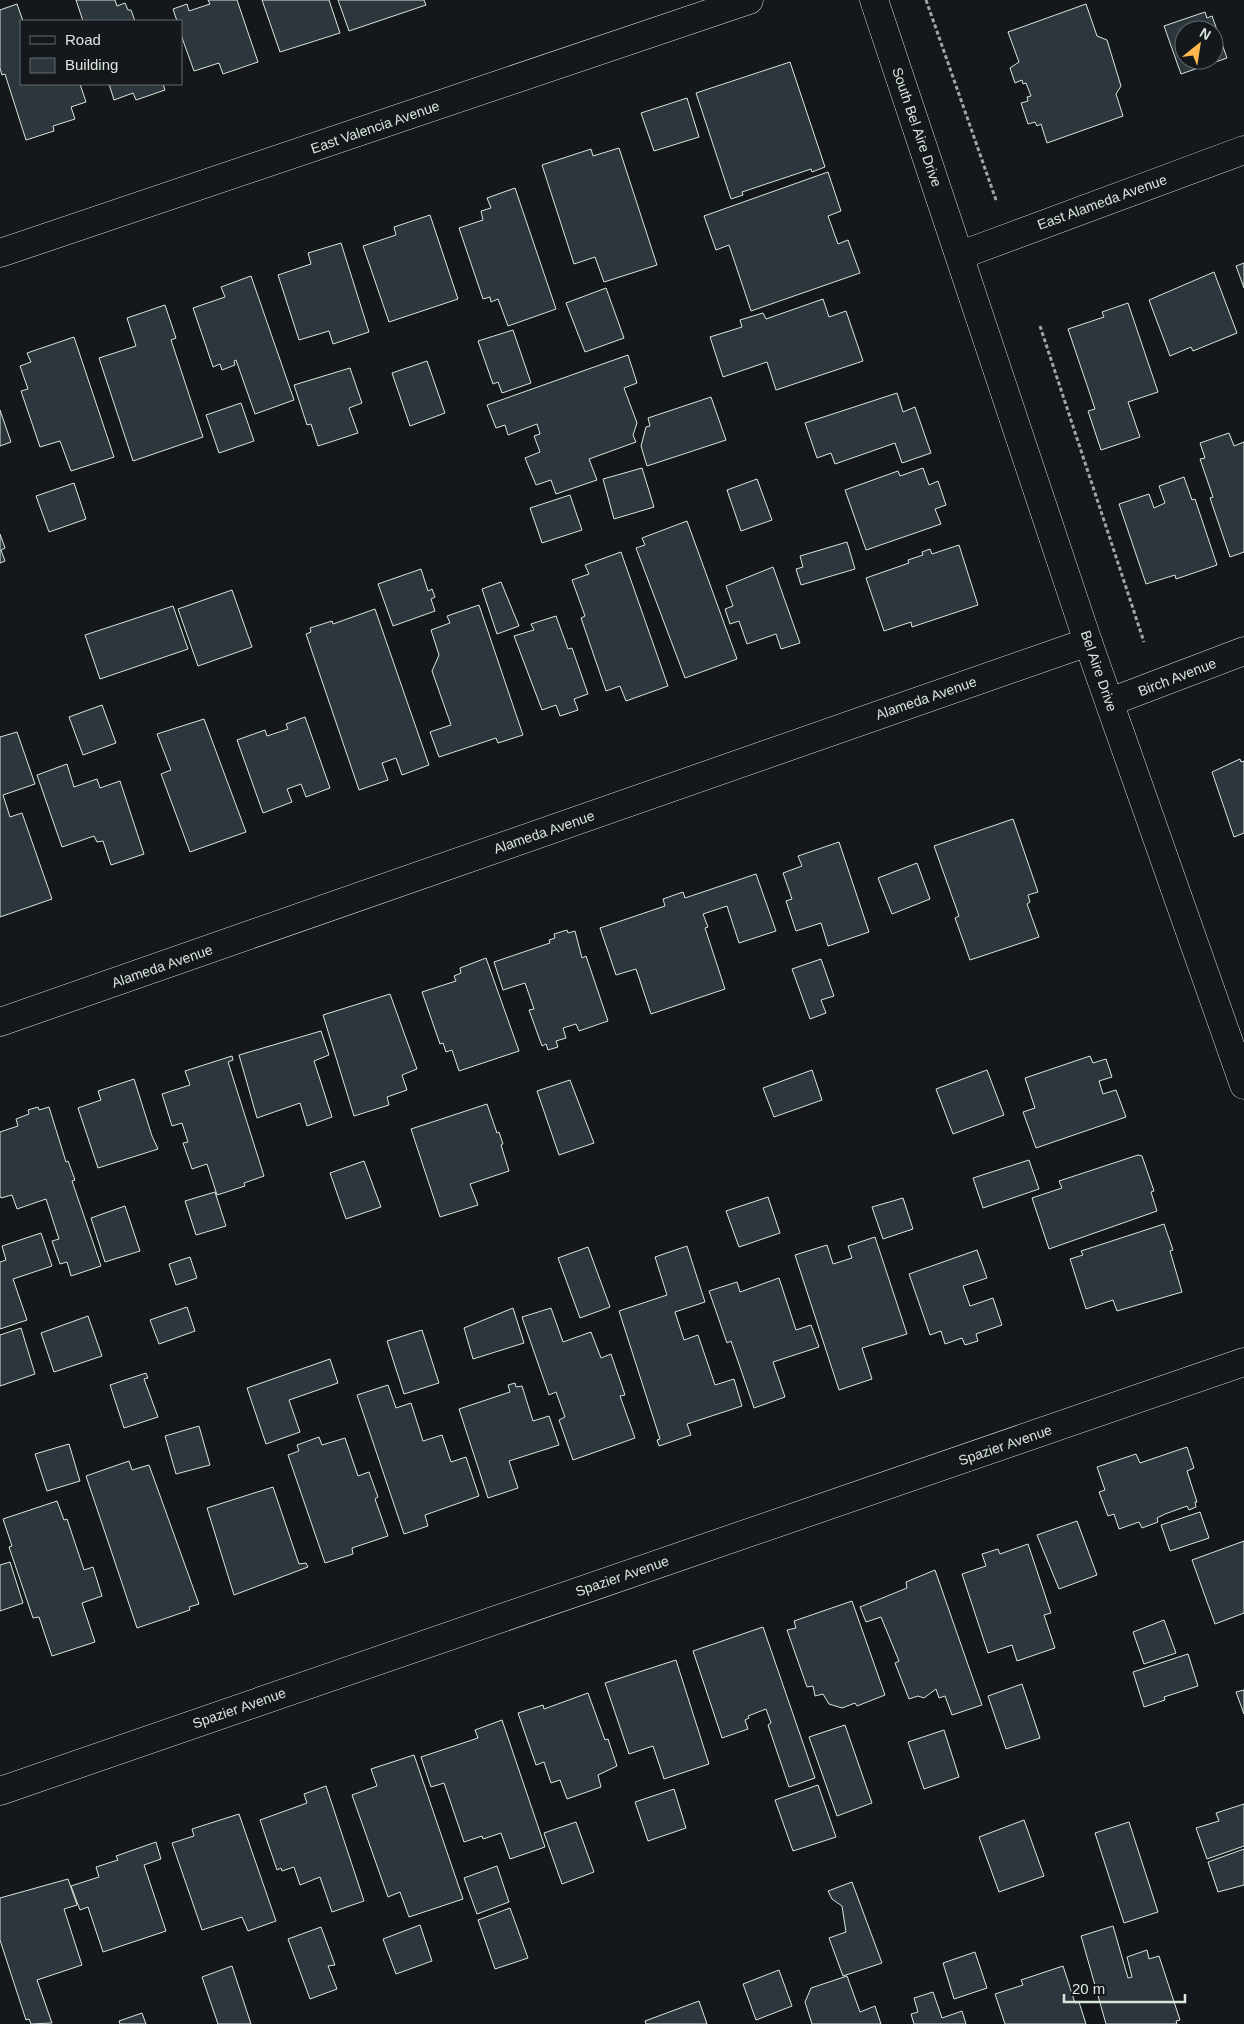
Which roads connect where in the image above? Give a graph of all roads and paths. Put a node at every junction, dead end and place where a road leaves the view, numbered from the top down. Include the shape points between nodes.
1 (749, 0) edge
2 (874, 0) edge
3 (926, 0) edge
4 (1244, 150) edge
5 (996, 200) dead end
6 (0, 253) edge
7 (961, 255) junction
8 (1040, 326) dead end
9 (1088, 642) junction
10 (1144, 642) dead end
11 (1244, 651) edge
12 (1110, 702) junction
13 (0, 1022) edge
14 (1244, 1085) edge
15 (1244, 1362) edge
16 (0, 1791) edge

1 - 6 street, East Valencia Avenue
2 - 7 street, South Bel Aire Drive
3 - 5 path
4 - 7 street, East Alameda Avenue
7 - 9 street, Bel Aire Drive
8 - 10 path
9 - 12 street, Bel Aire Drive
9 - 13 street, Alameda Avenue
11 - 12 street, Birch Avenue
12 - 14 street, Bel Aire Drive
15 - 16 street, Spazier Avenue

